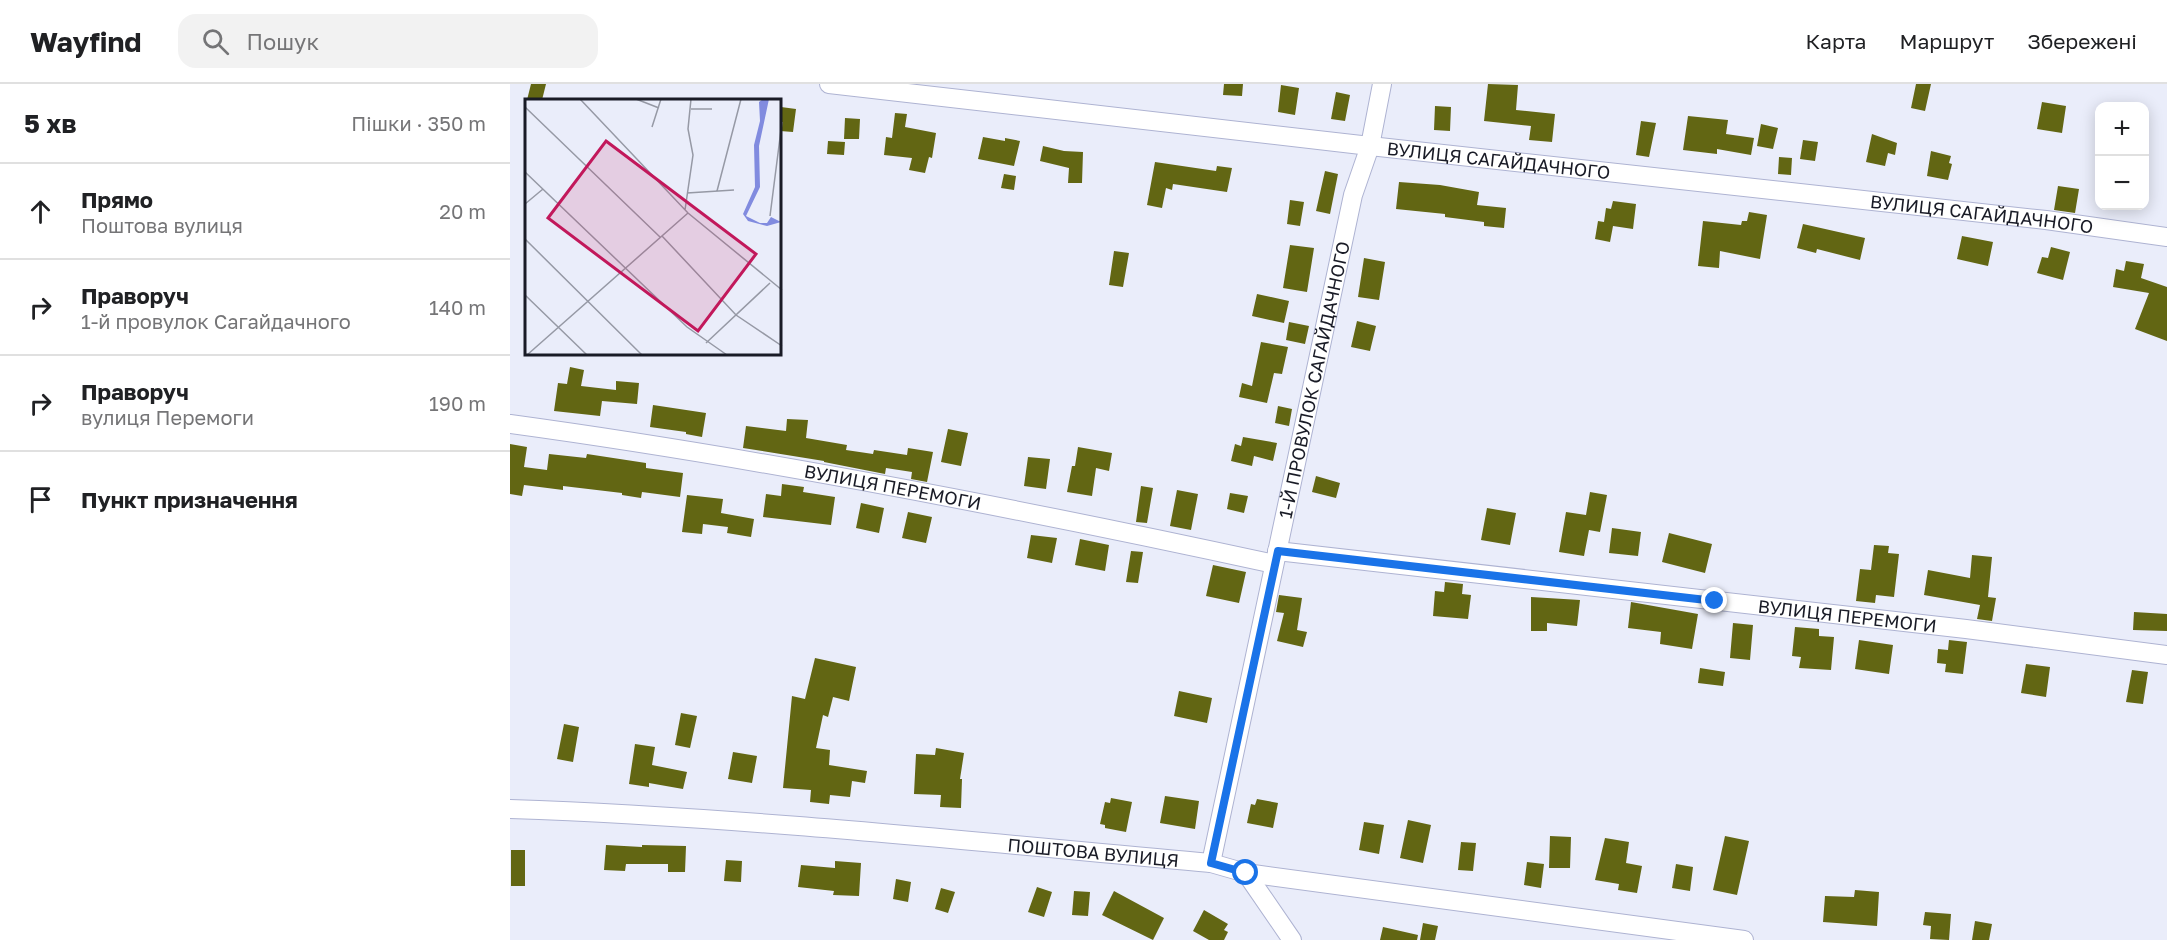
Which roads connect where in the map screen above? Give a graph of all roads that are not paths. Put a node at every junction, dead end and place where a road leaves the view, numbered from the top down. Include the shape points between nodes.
1 (830, 84) edge
2 (1382, 84) edge
3 (1370, 146) junction
4 (2167, 237) edge
5 (510, 424) edge
6 (1276, 557) junction
7 (2167, 655) edge
8 (510, 809) edge
9 (1211, 863) junction
10 (1246, 873) junction
11 (1292, 940) edge
12 (1744, 940) edge

1 - 3 street, ВУЛИЦЯ САГАЙДАЧНОГО
2 - 3 street, 1-Й ПРОВУЛОК САГАЙДАЧНОГО
3 - 4 street, ВУЛИЦЯ САГАЙДАЧНОГО
3 - 6 street, 1-Й ПРОВУЛОК САГАЙДАЧНОГО via 1353,195
5 - 6 street, ВУЛИЦЯ ПЕРЕМОГИ via 753,461 1160,539
6 - 7 street, ВУЛИЦЯ ПЕРЕМОГИ via 1955,627
6 - 9 street, 1-Й ПРОВУЛОК САГАЙДАЧНОГО
8 - 9 street, ПОШТОВА ВУЛИЦЯ via 699,819
9 - 10 street, ПОШТОВА ВУЛИЦЯ
10 - 11 street
10 - 12 street, ПОШТОВА ВУЛИЦЯ

